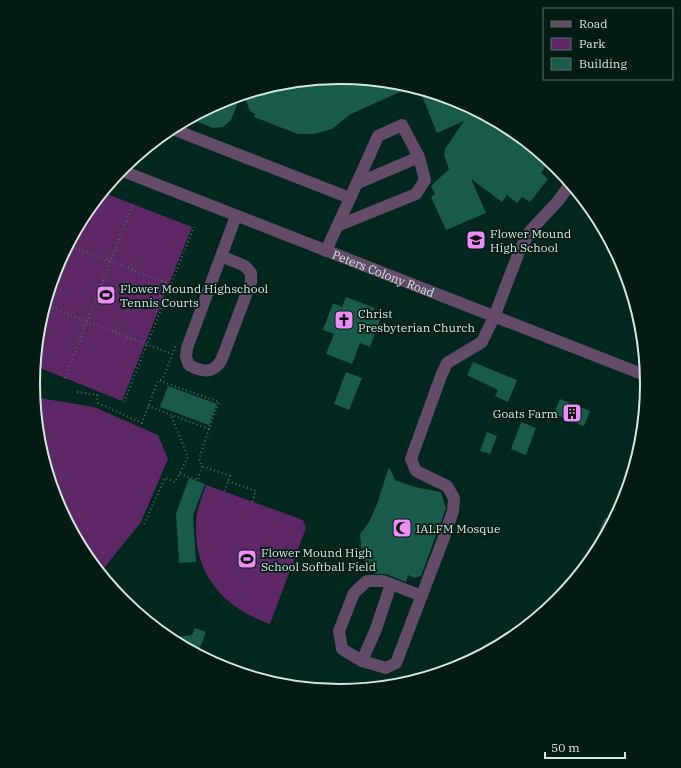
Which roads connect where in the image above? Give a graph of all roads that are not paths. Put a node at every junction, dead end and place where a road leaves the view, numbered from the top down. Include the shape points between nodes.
1 (178, 131) edge
2 (419, 158) junction
3 (127, 173) edge
4 (358, 183) junction
5 (568, 188) edge
6 (350, 198) junction
7 (236, 216) junction
8 (337, 226) junction
9 (326, 251) junction
10 (221, 256) junction
11 (494, 317) junction
12 (640, 373) edge
13 (391, 584) junction
14 (422, 596) junction
15 (362, 661) junction

1 - 6 street
2 - 4 street
2 - 4 street via 402,124 378,136
2 - 8 street via 425,180 416,194
3 - 7 street, Peters Colony Road
4 - 6 street
5 - 11 street via 530,231 519,252
6 - 8 street
7 - 9 street, Peters Colony Road
7 - 10 street
8 - 9 street
9 - 11 street, Peters Colony Road
10 - 10 street via 187,348 186,357 189,365 207,372 216,369 221,361 251,282 251,273 245,266
11 - 12 street, Peters Colony Road
11 - 14 street via 482,342 447,363 411,459 416,471 447,486 454,498 443,540
13 - 14 street
13 - 15 street
13 - 15 street via 367,581 354,593 339,631 342,649
14 - 15 street via 396,663 386,668

